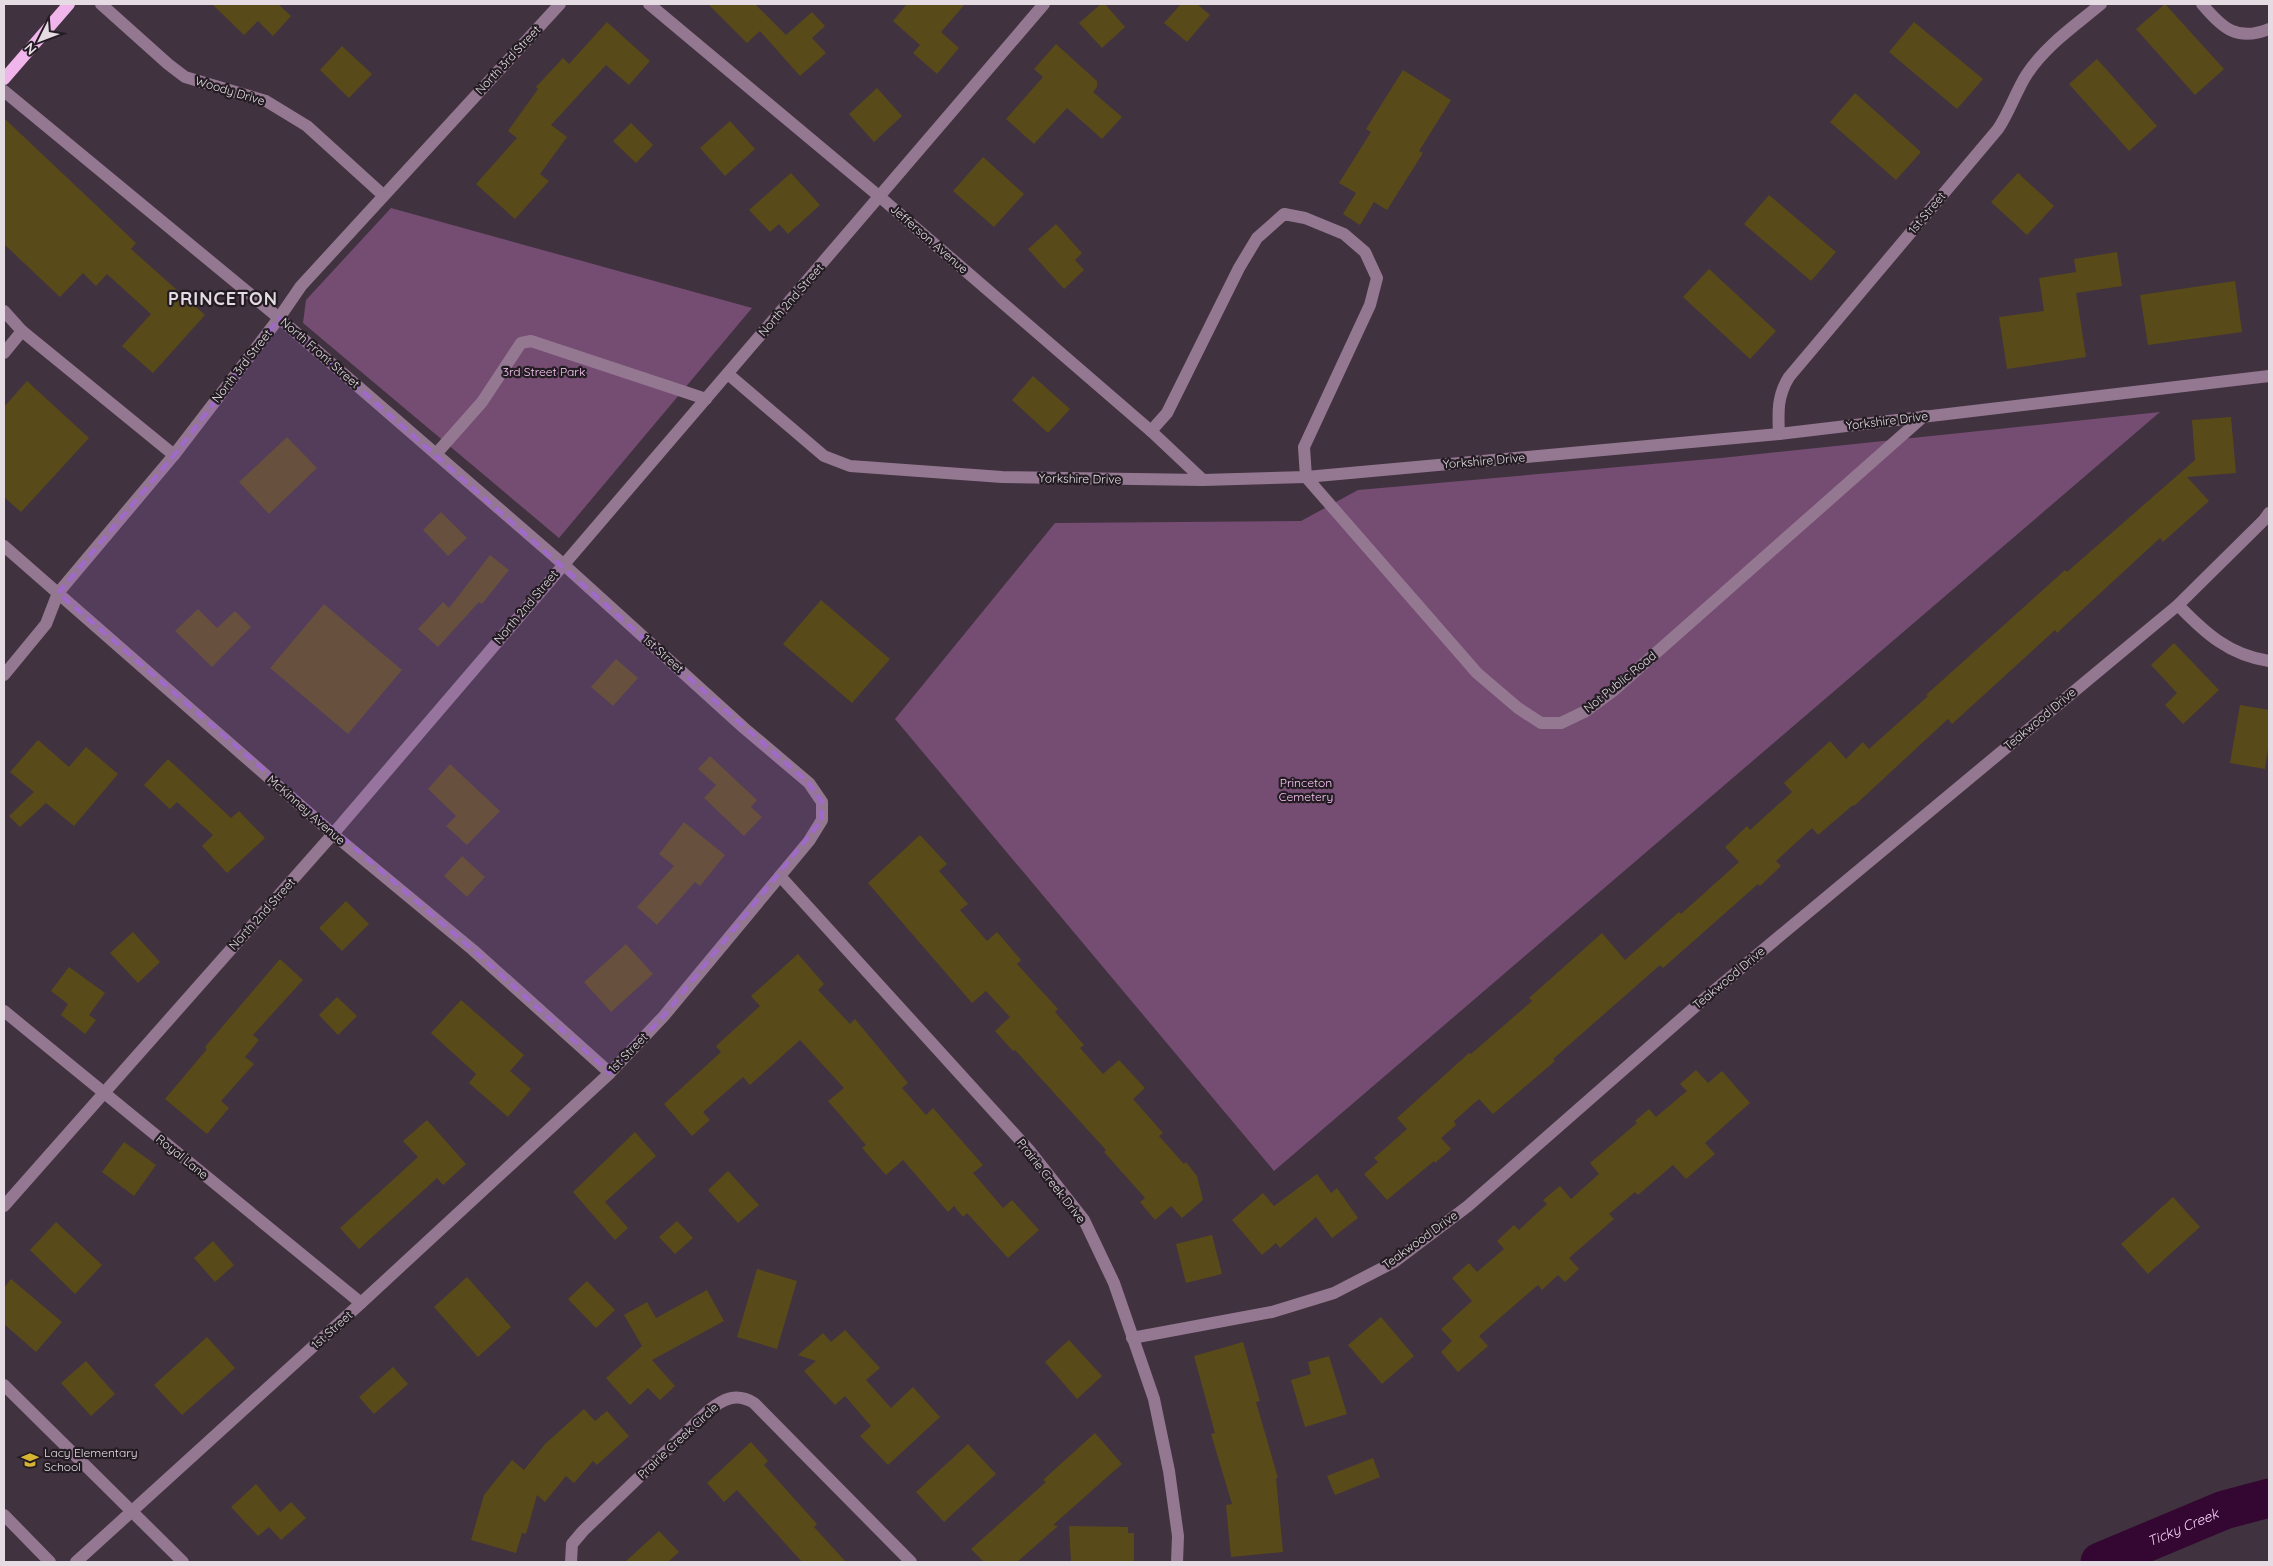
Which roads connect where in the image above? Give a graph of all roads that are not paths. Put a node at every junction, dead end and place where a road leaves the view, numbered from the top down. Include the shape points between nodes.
1 (69, 4) edge
2 (101, 4) edge
3 (560, 4) edge
4 (649, 4) edge
5 (1044, 4) edge
6 (2101, 4) edge
7 (2202, 4) edge
8 (2269, 29) edge
9 (4, 79) edge
10 (4, 90) edge
11 (383, 195) junction
12 (880, 197) junction
13 (4, 311) edge
14 (279, 318) junction
15 (22, 331) junction
16 (4, 353) edge
17 (728, 374) junction
18 (2269, 376) edge
19 (706, 399) junction
20 (1924, 416) junction
21 (1151, 431) junction
22 (1779, 434) junction
23 (436, 454) junction
24 (174, 455) junction
25 (1306, 478) junction
26 (1203, 480) junction
27 (2269, 513) edge
28 (4, 546) edge
29 (563, 564) junction
30 (58, 593) junction
31 (2178, 605) junction
32 (2269, 661) edge
33 (4, 675) edge
34 (333, 834) junction
35 (780, 876) junction
36 (4, 1011) edge
37 (610, 1072) junction
38 (103, 1093) junction
39 (4, 1206) edge
40 (361, 1303) junction
41 (1132, 1338) junction
42 (4, 1385) edge
43 (132, 1512) junction
44 (4, 1515) edge
45 (50, 1562) edge
46 (76, 1562) edge
47 (183, 1562) edge
48 (571, 1562) edge
49 (911, 1562) edge
50 (1177, 1562) edge

1 - 9 main road
2 - 11 street, Woody Drive via 185,77 266,101 307,126
3 - 11 street, North 3rd Street
4 - 12 street, Jefferson Avenue
5 - 12 street, North 2nd Street
6 - 22 street, 1st Street via 2047,50 2027,74 1998,129 1793,371 1781,389
7 - 8 street via 2228,30 2242,35
10 - 14 street, North Front Street
11 - 14 street, North 3rd Street via 301,286
12 - 17 street, North 2nd Street
12 - 21 street, Jefferson Avenue
13 - 15 street
14 - 23 street, North Front Street
14 - 24 street, North 3rd Street
15 - 16 street
15 - 24 street
17 - 19 street, North 2nd Street
17 - 26 street, Yorkshire Drive via 824,456 850,466 1002,477
18 - 20 street, Yorkshire Drive
19 - 23 street via 531,341 521,343 482,402
19 - 29 street, North 2nd Street
20 - 22 street, Yorkshire Drive
20 - 25 street, Not Public Road via 1613,691 1586,712 1561,723 1541,724 1477,673
21 - 25 street via 1167,413 1256,238 1284,214 1305,218 1344,234 1365,252 1376,278 1370,305 1304,447
21 - 26 street, Jefferson Avenue
22 - 25 street, Yorkshire Drive
23 - 29 street, North Front Street
24 - 30 street, North 3rd Street
25 - 26 street, Yorkshire Drive
27 - 31 street, Teakwood Drive
28 - 30 street, McKinney Avenue
29 - 34 street, North 2nd Street
29 - 35 street, 1st Street via 809,783 822,802 822,820
30 - 33 street, North 3rd Street via 46,624
30 - 34 street, McKinney Avenue
31 - 32 street via 2212,638 2234,650
31 - 41 street, Teakwood Drive via 1704,999 1468,1206 1394,1262 1334,1293 1272,1312
34 - 37 street, McKinney Avenue via 473,950
34 - 38 street, North 2nd Street
35 - 37 street, 1st Street via 663,1017
35 - 41 street, Prairie Creek Drive via 1029,1150 1084,1220 1114,1283
36 - 38 street, Royal Lane
37 - 40 street, 1st Street
38 - 39 street, North 2nd Street
38 - 40 street, Royal Lane
40 - 43 street, 1st Street
41 - 50 street, Prairie Creek Drive via 1154,1399 1169,1471 1178,1536
42 - 43 street
43 - 46 street, 1st Street
43 - 47 street
44 - 45 street
48 - 49 street, Prairie Creek Circle via 572,1544 583,1531 708,1411 731,1397 745,1397

